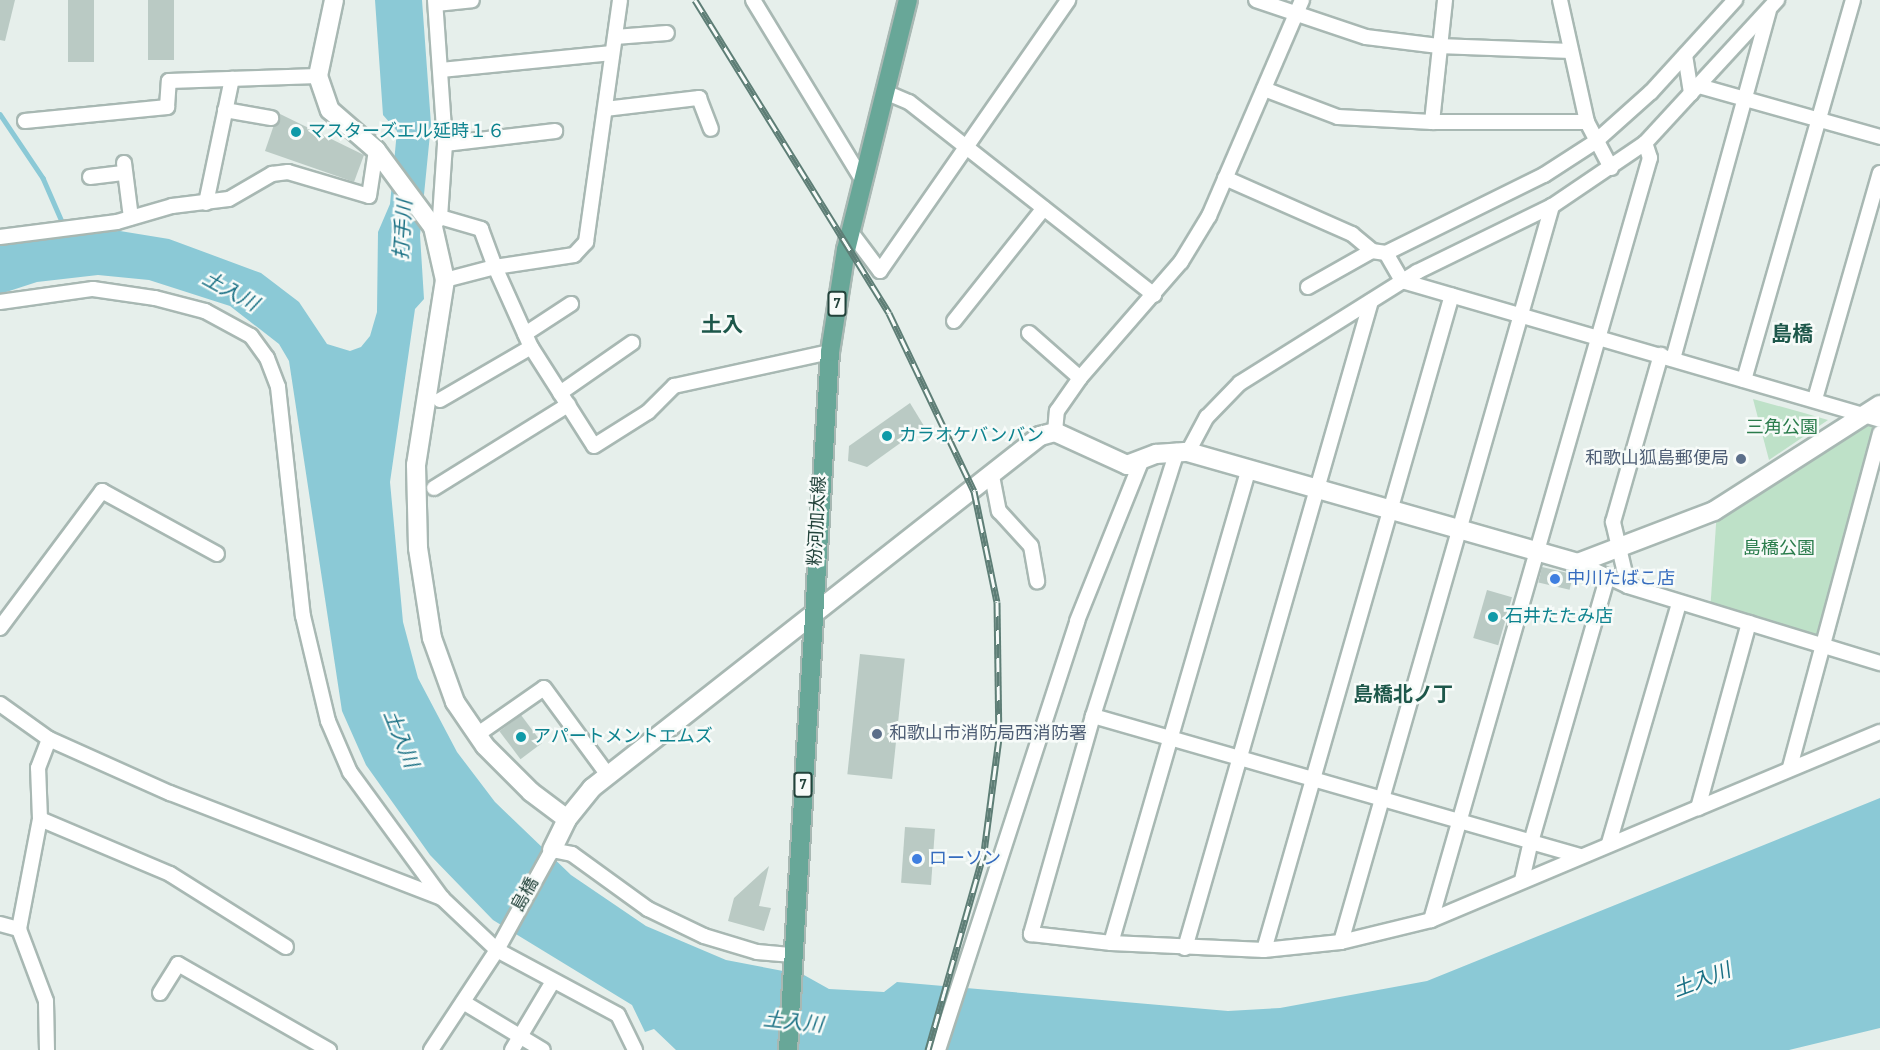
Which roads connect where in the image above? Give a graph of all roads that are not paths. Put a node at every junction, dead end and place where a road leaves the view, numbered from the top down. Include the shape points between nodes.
1 (334, 0) edge
2 (472, 0) edge
3 (620, 0) edge
4 (753, 0) edge
5 (908, 0) edge
6 (1068, 0) edge
7 (1256, 0) edge
8 (1302, 0) edge
9 (1445, 0) edge
10 (1560, 0) edge
11 (1736, 0) edge
12 (1853, 0) edge
13 (435, 2) edge
14 (1774, 4) edge
15 (1296, 15) junction
16 (667, 33) dead end
17 (615, 37) junction
18 (1438, 46) junction
19 (1571, 51) junction
20 (612, 53) junction
21 (1685, 55) junction
22 (441, 70) junction
23 (318, 76) junction
24 (232, 79) junction
25 (1263, 89) junction
26 (1695, 90) junction
27 (885, 92) junction
28 (1746, 98) junction
29 (605, 109) junction
30 (225, 110) junction
31 (271, 118) dead end
32 (1818, 120) junction
33 (25, 122) dead end
34 (1432, 122) junction
35 (1587, 122) junction
36 (711, 129) dead end
37 (555, 131) dead end
38 (1880, 137) edge
39 (1595, 142) junction
40 (1645, 143) junction
41 (445, 144) junction
42 (966, 147) junction
43 (376, 150) junction
44 (1611, 168) junction
45 (1880, 173) edge
46 (90, 177) dead end
47 (1225, 178) junction
48 (862, 179) junction
49 (206, 203) junction
50 (1552, 206) junction
51 (1044, 208) junction
52 (131, 218) junction
53 (433, 220) junction
54 (850, 231) junction
55 (0, 237) edge
56 (1379, 252) junction
57 (495, 267) junction
58 (445, 280) junction
59 (1402, 281) junction
60 (1308, 287) dead end
61 (1154, 295) junction
62 (1452, 295) junction
63 (1371, 301) junction
64 (0, 302) edge
65 (571, 304) dead end
66 (1523, 314) junction
67 (954, 321) dead end
68 (1029, 333) dead end
69 (1599, 337) junction
70 (528, 340) junction
71 (632, 343) dead end
72 (830, 352) junction
73 (1667, 357) junction
74 (1080, 378) junction
75 (1744, 380) junction
76 (564, 399) junction
77 (1815, 399) junction
78 (440, 400) dead end
79 (1875, 413) edge
80 (1055, 432) junction
81 (1880, 432) edge
82 (1183, 451) junction
83 (1141, 462) junction
84 (1248, 471) junction
85 (992, 476) junction
86 (434, 488) dead end
87 (1317, 492) junction
88 (1390, 513) junction
89 (1460, 533) junction
90 (1616, 549) junction
91 (1536, 553) junction
92 (217, 554) dead end
93 (1578, 563) junction
94 (1607, 579) junction
95 (1037, 581) dead end
96 (1628, 586) junction
97 (1678, 603) junction
98 (812, 616) junction
99 (1749, 623) junction
100 (0, 628) edge
101 (1821, 645) junction
102 (1880, 663) edge
103 (0, 704) edge
104 (1094, 717) junction
105 (1880, 732) edge
106 (478, 734) junction
107 (49, 739) junction
108 (1170, 739) junction
109 (1241, 760) junction
110 (1790, 767) junction
111 (608, 775) junction
112 (1313, 778) junction
113 (1382, 799) junction
114 (1698, 808) junction
115 (40, 819) junction
116 (567, 819) junction
117 (1459, 821) junction
118 (1531, 842) junction
119 (1609, 843) junction
120 (552, 850) junction
121 (1580, 856) junction
122 (1522, 880) junction
123 (442, 898) junction
124 (1431, 920) junction
125 (0, 924) edge
126 (19, 929) junction
127 (1341, 942) junction
128 (1111, 943) junction
129 (499, 945) junction
130 (286, 947) dead end
131 (1185, 948) junction
132 (1264, 950) junction
133 (793, 955) junction
134 (552, 983) junction
135 (160, 993) dead end
136 (463, 1002) junction
137 (520, 1036) junction
138 (47, 1050) edge
139 (329, 1050) edge
140 (431, 1050) edge
141 (512, 1050) edge
142 (543, 1050) edge
143 (635, 1050) edge
144 (788, 1050) edge
145 (938, 1050) edge

1 - 23 street
2 - 13 street
3 - 17 street
4 - 48 street
5 - 27 main road, 粉河加太線 / 7
6 - 42 street
7 - 15 street
8 - 15 street
9 - 18 street
10 - 19 street
11 - 21 street
12 - 32 street
13 - 22 street
14 - 26 street
14 - 28 street
15 - 18 street via 1366,37
15 - 25 street
16 - 17 street
17 - 20 street
18 - 19 street
18 - 34 street
19 - 35 street
20 - 22 street
20 - 29 street
21 - 26 street
21 - 39 street
22 - 41 street
23 - 24 street
23 - 43 street via 330,110
24 - 30 street
24 - 33 street via 169,81 167,107
25 - 34 street via 1338,117
25 - 47 street
26 - 28 street
26 - 40 street
27 - 42 street via 909,102
27 - 48 main road, 粉河加太線 / 7
28 - 32 street
28 - 73 street
29 - 36 street via 699,98
29 - 57 street via 586,242 574,255
30 - 31 street
30 - 49 street
32 - 38 street
32 - 75 street
34 - 35 street
35 - 39 street
37 - 41 street
39 - 44 street
39 - 56 street via 1544,175
40 - 44 street
40 - 69 street via 1650,158
41 - 53 street
42 - 51 street
42 - 54 street via 880,270
43 - 49 street via 369,196 288,172 272,174 244,194
43 - 53 street
44 - 50 street
45 - 77 street
46 - 52 street via 124,168
47 - 56 street via 1352,234
47 - 61 street via 1209,216
48 - 54 main road, 粉河加太線 / 7
49 - 52 street
50 - 59 street
50 - 66 street
51 - 61 street
51 - 67 street
52 - 55 street via 56,225
53 - 57 street via 481,229
53 - 58 street
54 - 72 main road, 粉河加太線 / 7
56 - 59 street
56 - 60 street
57 - 58 street
57 - 70 street
58 - 106 street via 416,465 418,548 432,638 455,702
59 - 62 street
59 - 63 street
61 - 74 street
62 - 66 street
62 - 88 street
63 - 82 street via 1240,383
63 - 87 street
64 - 123 street via 93,289 154,298 205,311 251,336 267,357 279,387 303,616 328,721 350,772
65 - 70 street
66 - 69 street
66 - 89 street
68 - 74 street
69 - 73 street
69 - 91 street
70 - 76 street
70 - 78 street
71 - 76 street
72 - 76 street via 674,386 648,412 594,446
72 - 98 main road, 粉河加太線 / 7
73 - 75 street
73 - 90 street via 1613,522
74 - 80 street via 1057,411
75 - 77 street
76 - 86 street
77 - 79 street
79 - 90 street via 1714,511
80 - 83 street via 1112,461
80 - 85 street via 1040,436
81 - 101 street
82 - 83 street
82 - 84 street
82 - 104 street
83 - 145 street via 1077,621
84 - 87 street
84 - 108 street
85 - 95 street via 999,511 1031,546
85 - 98 street
87 - 88 street
87 - 109 street
88 - 89 street
88 - 112 street
89 - 91 street
89 - 113 street
90 - 93 street
90 - 96 street
91 - 93 street
91 - 117 street
92 - 100 street via 102,491
93 - 94 street
94 - 96 street
94 - 118 street
96 - 97 street
97 - 99 street
97 - 119 street
98 - 111 street
98 - 133 main road, 粉河加太線 / 7
99 - 101 street
99 - 114 street
101 - 102 street
101 - 110 street
103 - 107 street
104 - 108 street
104 - 128 street via 1031,934
105 - 110 street
106 - 111 street via 544,688
106 - 116 street via 531,792
107 - 115 street via 38,768
107 - 123 street via 170,793
108 - 109 street
108 - 128 street
109 - 112 street
109 - 131 street
110 - 114 street
111 - 116 street
112 - 113 street
112 - 132 street
113 - 117 street
113 - 127 street
114 - 119 street
115 - 126 street
115 - 130 street via 170,874
116 - 120 street
117 - 118 street
117 - 124 street
118 - 121 street
118 - 122 street
119 - 121 street
120 - 129 street, 島橋
120 - 133 street via 572,854 648,909 704,936 757,951
121 - 122 street
122 - 124 street
123 - 129 street
124 - 127 street
125 - 126 street
126 - 138 street via 46,1001
127 - 132 street
128 - 131 street
129 - 134 street
129 - 136 street, 島橋
131 - 132 street
133 - 144 main road, 粉河加太線 / 7
134 - 137 street
134 - 143 street via 618,1015
135 - 139 street via 177,964
136 - 137 street
136 - 140 street, 島橋
137 - 141 street
137 - 142 street

